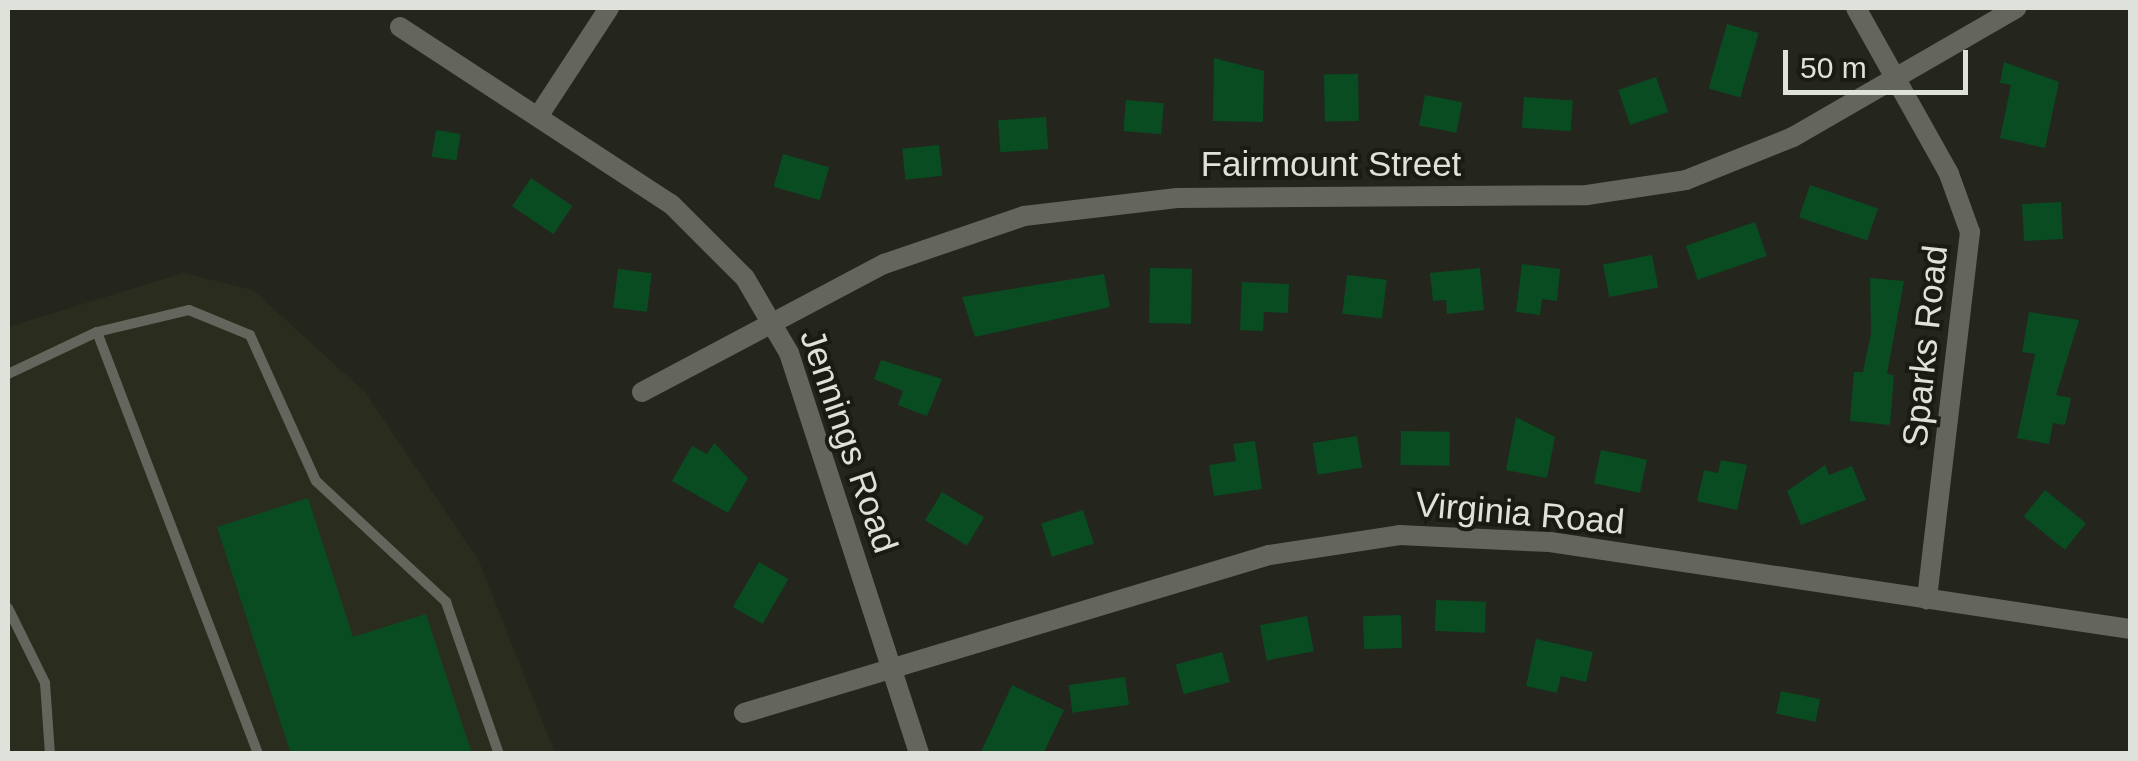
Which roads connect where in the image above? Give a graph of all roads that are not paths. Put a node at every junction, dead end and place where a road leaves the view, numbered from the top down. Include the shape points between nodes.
1 (609, 8) edge
2 (1856, 8) edge
3 (2016, 8) edge
4 (400, 27) dead end
5 (1897, 80) junction
6 (541, 112) junction
7 (774, 322) junction
8 (97, 332) junction
9 (8, 374) edge
10 (642, 392) dead end
11 (1927, 599) junction
12 (8, 608) edge
13 (2130, 630) edge
14 (892, 672) junction
15 (744, 712) dead end
16 (50, 754) edge
17 (258, 754) edge
18 (499, 754) edge
19 (918, 754) edge

1 - 6 street
2 - 5 street, Sparks Road
3 - 5 street, Fairmount Street
4 - 6 street, Jennings Road
5 - 7 street, Fairmount Street via 1686,180 1587,195 1177,198 1024,216 884,264
5 - 11 street, Sparks Road via 1970,232 1970,295
6 - 7 street, Jennings Road via 671,204 746,278
7 - 10 street, Fairmount Street
7 - 14 street, Jennings Road
8 - 9 lane
8 - 17 lane
8 - 18 lane via 189,310 250,335 316,482 446,602
11 - 13 street, Virginia Road
11 - 14 street, Virginia Road via 1550,542 1399,535 1269,556
12 - 16 lane via 44,683
14 - 15 street, Virginia Road
14 - 19 street, Jennings Road

